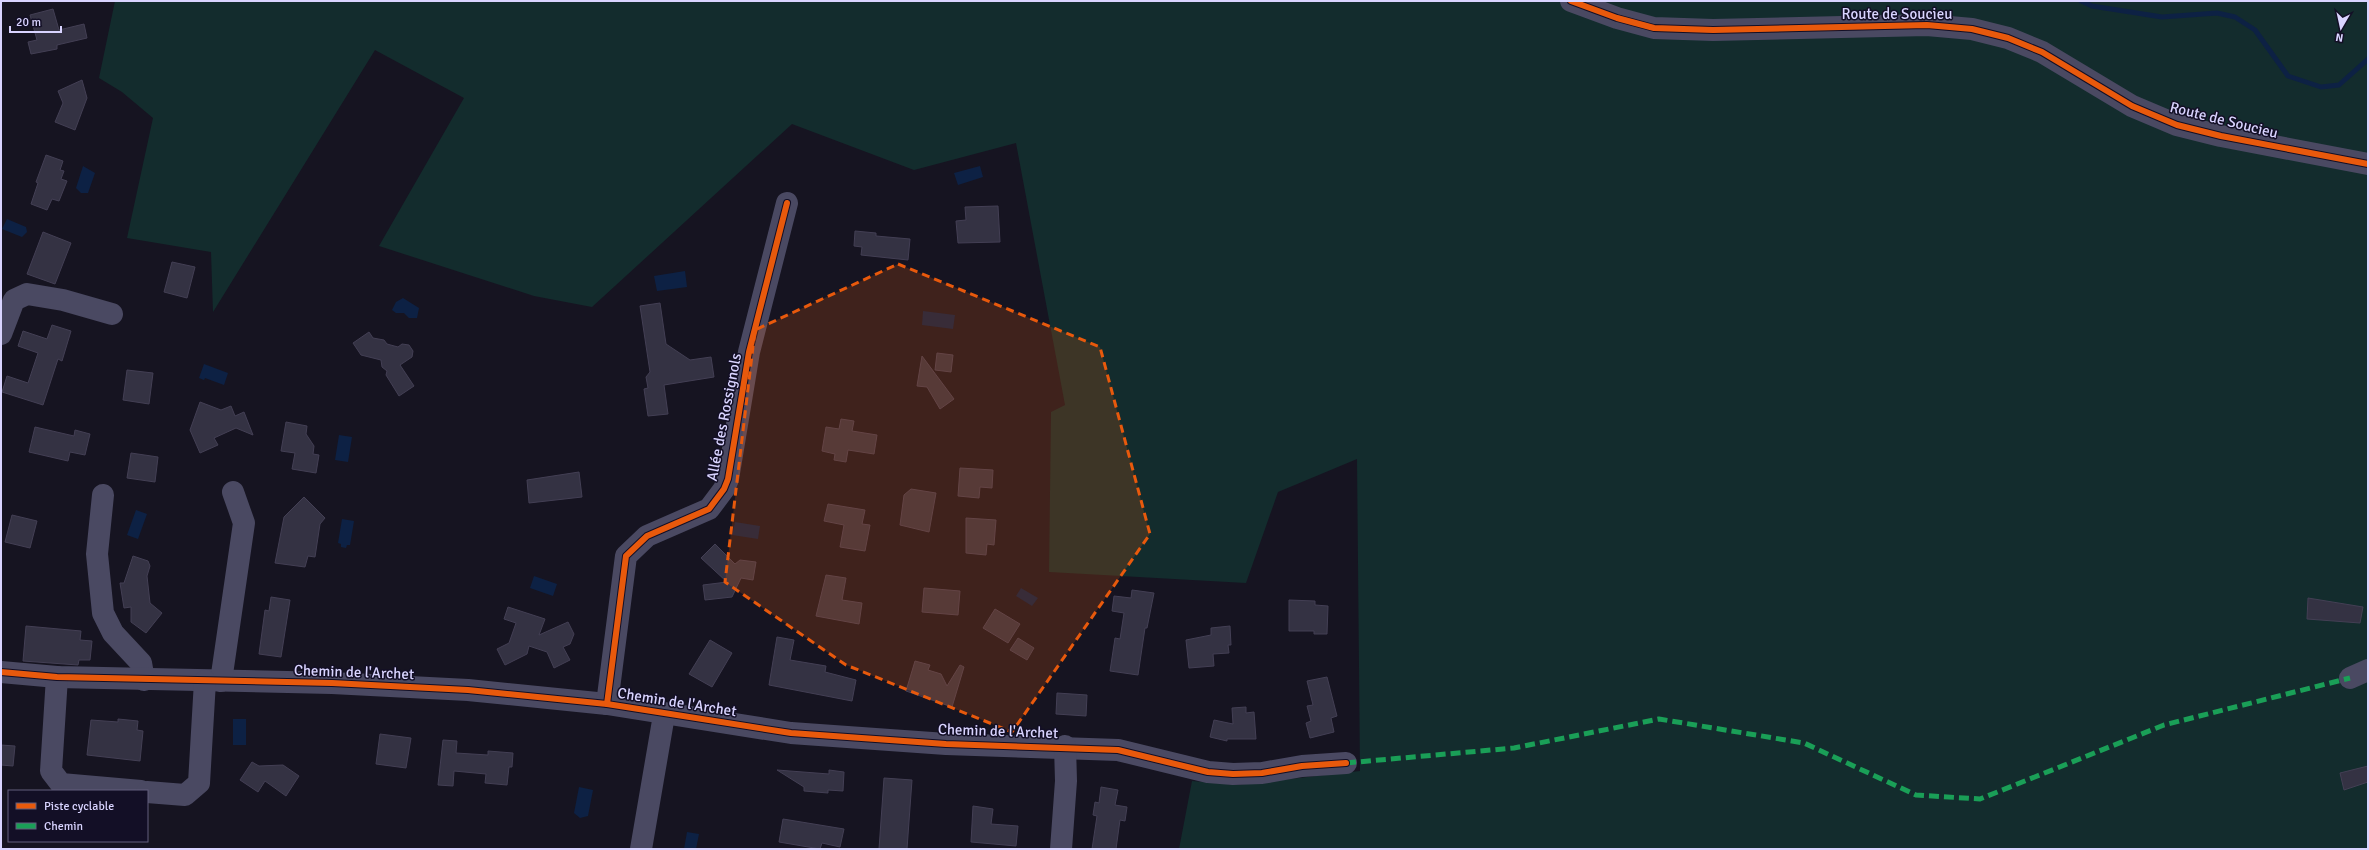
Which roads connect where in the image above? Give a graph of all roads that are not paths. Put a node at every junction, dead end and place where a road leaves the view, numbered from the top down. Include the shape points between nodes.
1 (1571, 1) edge
2 (2368, 164) edge
3 (787, 203) dead end
4 (112, 314) dead end
5 (1, 334) edge
6 (233, 492) dead end
7 (103, 495) dead end
8 (1, 672) edge
9 (57, 678) junction
10 (144, 680) junction
11 (213, 681) junction
12 (607, 704) junction
13 (664, 715) junction
14 (1065, 746) junction
15 (1346, 763) dead end
16 (130, 790) edge
17 (148, 792) edge
18 (641, 849) edge
19 (1061, 849) edge

1 - 2 street, Route de Soucieu via 1616,18 1654,28 1713,30 1927,25 1972,29 2008,38 2042,52 2132,106 2177,125
3 - 12 street, Allée des Rossignols via 749,352 726,484 709,509 647,536 626,556
4 - 5 street via 63,300 28,294 14,300
6 - 11 street via 244,523
7 - 10 street via 98,554 103,613 113,632 141,663
8 - 9 street, Chemin de l'Archet
9 - 10 street, Chemin de l'Archet
9 - 16 street via 51,771 61,784
10 - 11 street, Chemin de l'Archet
11 - 12 street, Chemin de l'Archet via 332,683 468,690
11 - 17 street via 199,782 185,795
12 - 13 street, Chemin de l'Archet
13 - 14 street, Chemin de l'Archet via 791,733 946,744
13 - 18 street
14 - 15 street, Chemin de l'Archet via 1118,750 1208,772 1232,774
14 - 19 street, Chemin de l'Archet via 1066,781

